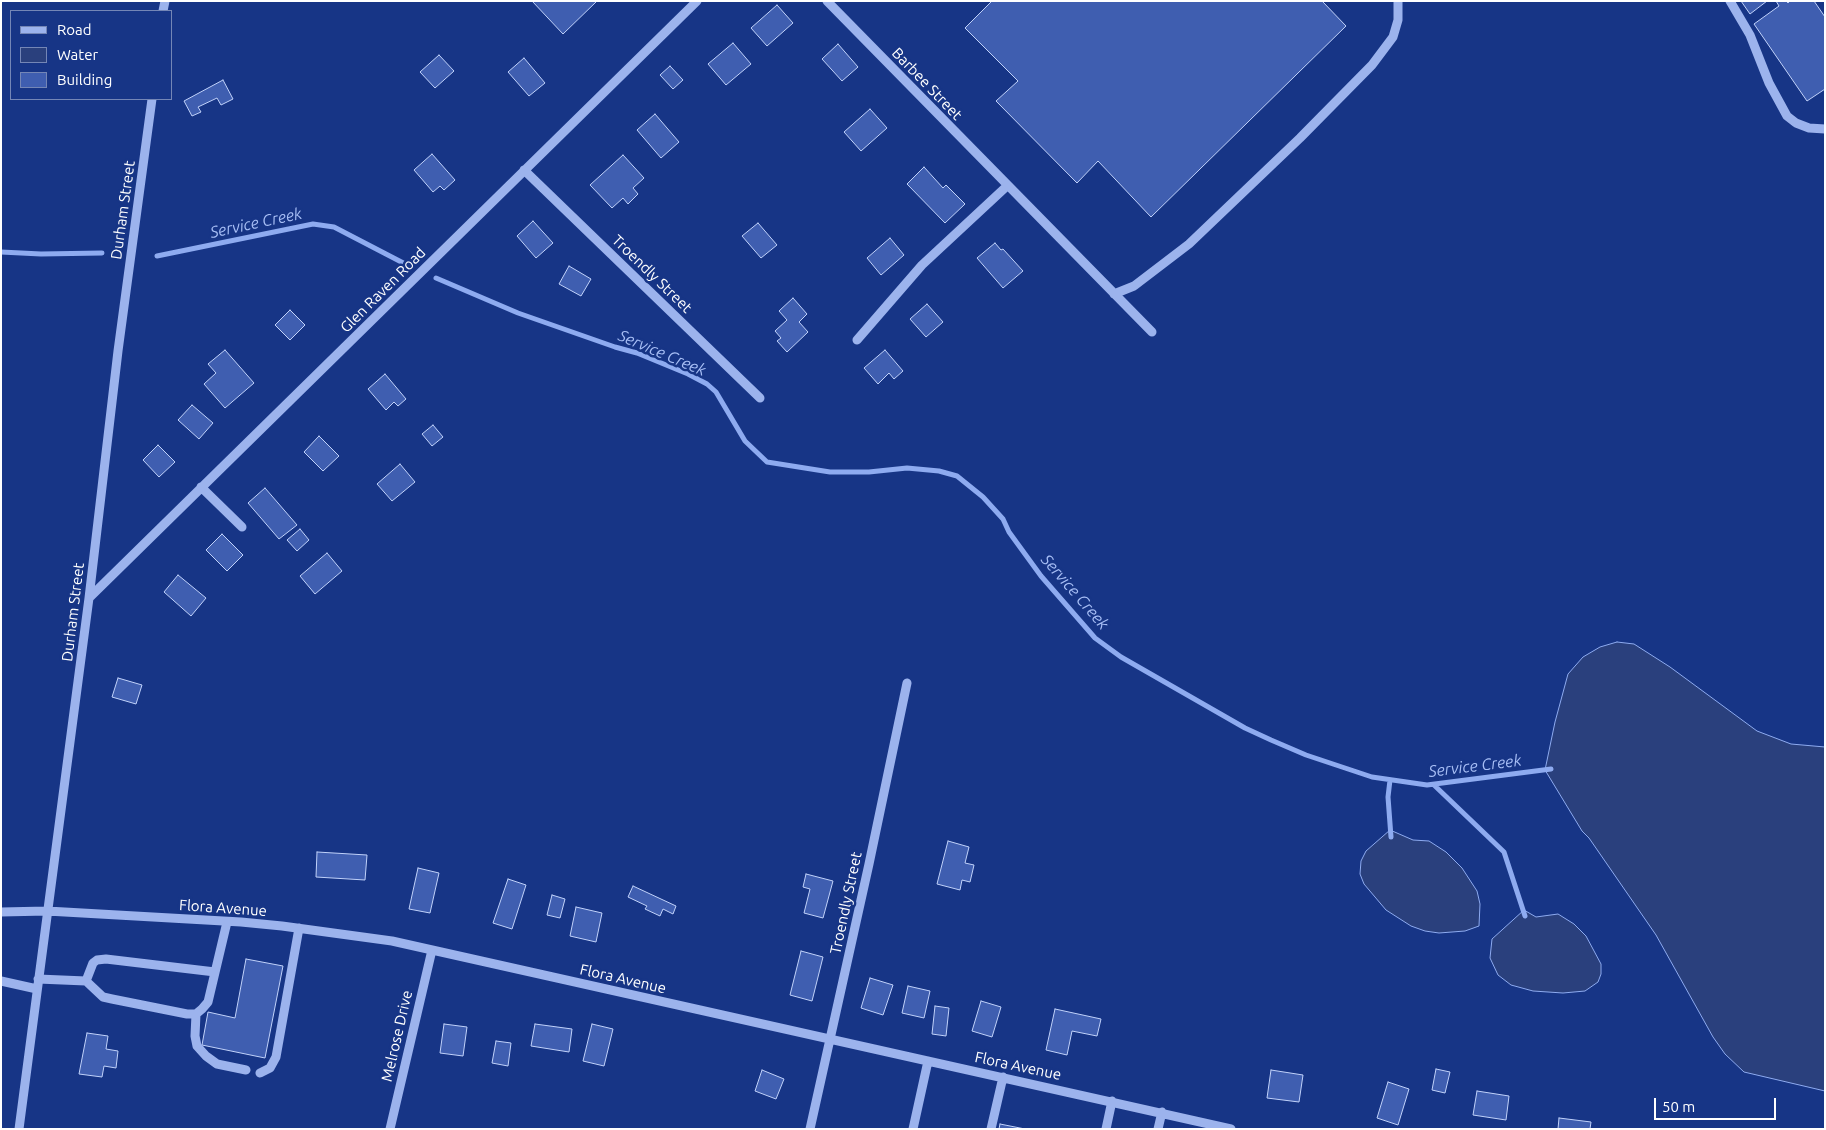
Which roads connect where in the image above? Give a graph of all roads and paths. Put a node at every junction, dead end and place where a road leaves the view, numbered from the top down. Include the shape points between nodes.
1 (697, 1) edge
2 (827, 1) edge
3 (1398, 1) edge
4 (1730, 1) edge
5 (152, 100) edge
6 (1825, 129) edge
7 (524, 170) junction
8 (1007, 186) junction
9 (1114, 294) junction
10 (1152, 332) dead end
11 (857, 340) dead end
12 (760, 398) dead end
13 (201, 487) junction
14 (242, 527) dead end
15 (89, 598) junction
16 (907, 683) dead end
17 (47, 911) junction
18 (1, 912) edge
19 (227, 922) junction
20 (299, 928) junction
21 (432, 950) junction
22 (215, 972) junction
23 (1, 981) edge
24 (86, 981) junction
25 (38, 984) junction
26 (196, 1014) junction
27 (830, 1039) junction
28 (928, 1060) junction
29 (246, 1070) dead end
30 (260, 1073) dead end
31 (1003, 1077) junction
32 (1112, 1101) junction
33 (1162, 1112) junction
34 (20, 1129) edge
35 (390, 1129) edge
36 (810, 1129) edge
37 (913, 1129) edge
38 (991, 1129) edge
39 (1106, 1129) edge
40 (1158, 1129) edge
41 (1231, 1129) edge

1 - 7 street, Glen Raven Road
2 - 8 street, Barbee Street
3 - 9 street via 1398,20 1393,37 1372,65 1189,244 1134,286
4 - 6 street via 1787,116 1809,128
5 - 15 street, Durham Street
7 - 12 street, Troendly Street
7 - 13 street, Glen Raven Road
8 - 9 street, Barbee Street
8 - 11 street via 922,265
9 - 10 street, Barbee Street
13 - 14 street
13 - 15 street, Glen Raven Road
15 - 17 street, Durham Street
16 - 27 street, Troendly Street
17 - 18 street, Flora Avenue
17 - 19 street, Flora Avenue
17 - 25 street, Durham Street
19 - 20 street, Flora Avenue
19 - 22 street
20 - 21 street, Flora Avenue
20 - 30 street via 276,1058 270,1068
21 - 27 street, Flora Avenue
21 - 35 street, Melrose Drive
22 - 24 street via 106,959 93,963
22 - 26 street via 208,1002
23 - 25 street
24 - 25 street
24 - 26 street via 102,996
25 - 34 street, Durham Street
26 - 29 street via 197,1046 217,1064
27 - 28 street, Flora Avenue
27 - 36 street, Troendly Street
28 - 31 street, Flora Avenue
28 - 37 street
31 - 32 street, Flora Avenue
31 - 38 street
32 - 33 street, Flora Avenue
32 - 39 street
33 - 40 street
33 - 41 street, Flora Avenue

